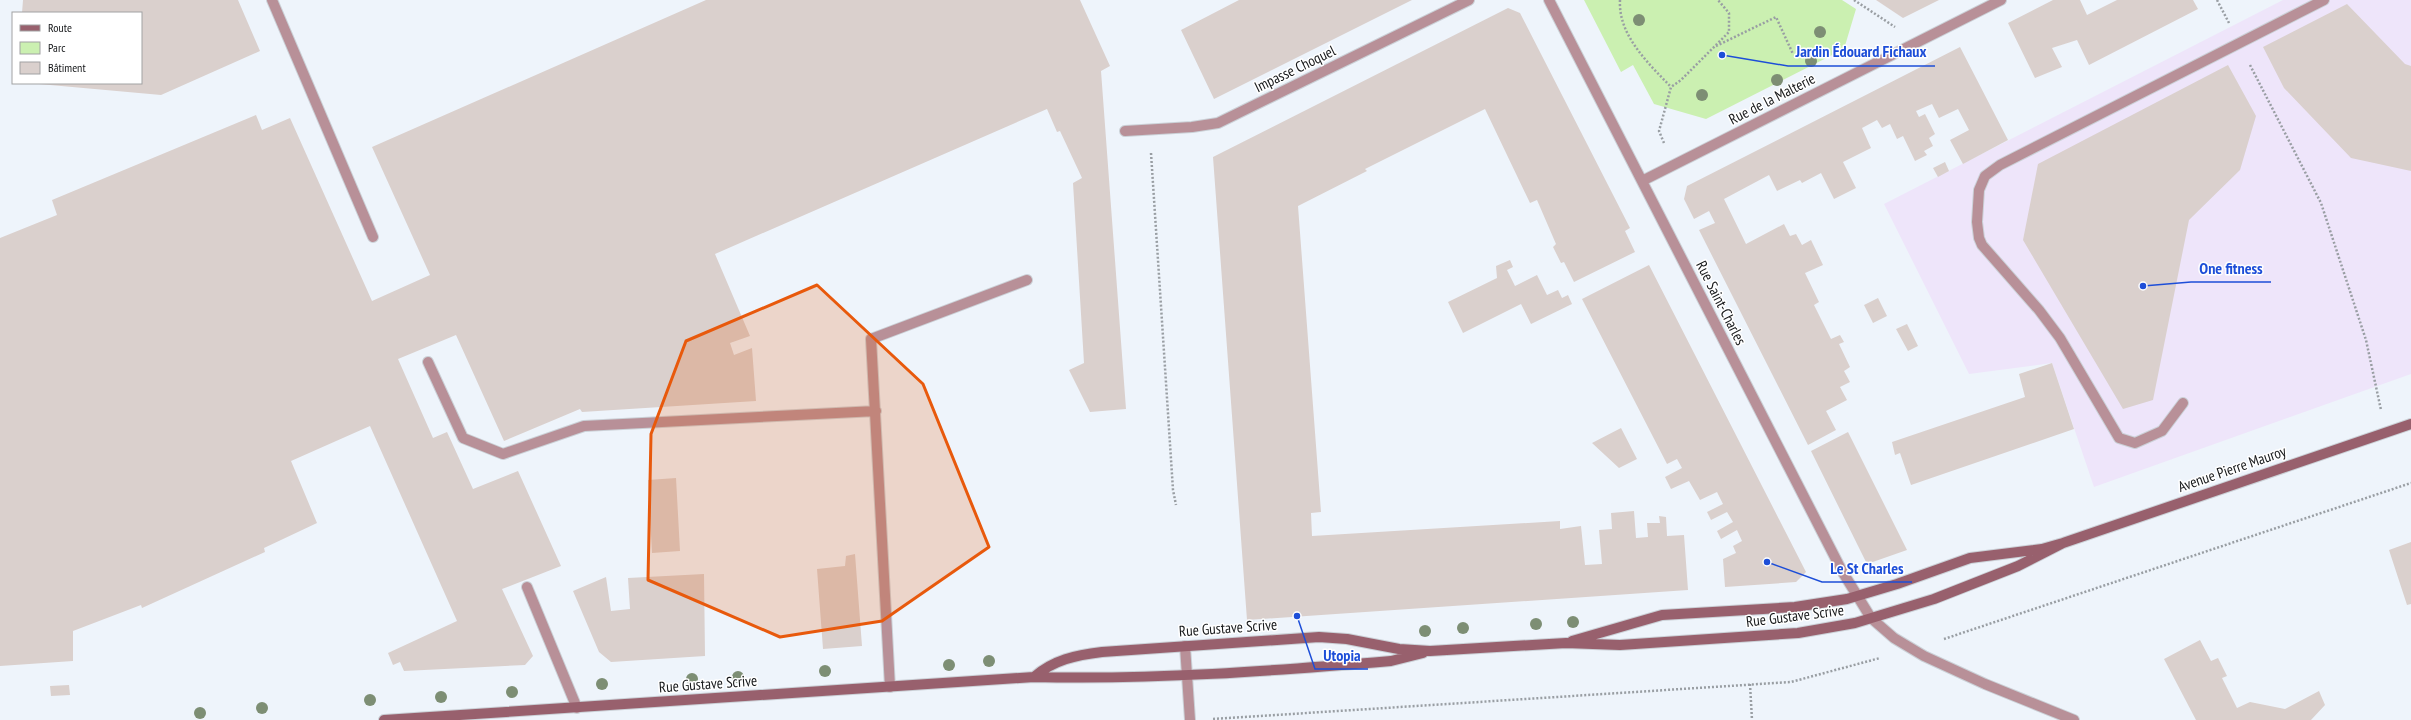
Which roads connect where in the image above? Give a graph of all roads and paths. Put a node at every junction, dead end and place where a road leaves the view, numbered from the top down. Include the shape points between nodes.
1 (272, 0) edge
2 (1469, 0) edge
3 (1549, 0) edge
4 (1620, 0) edge
5 (1718, 0) edge
6 (1854, 0) edge
7 (2001, 0) edge
8 (2217, 0) edge
9 (2324, 0) edge
10 (1917, 42) junction
11 (2239, 43) junction
12 (1714, 47) junction
13 (1793, 54) dead end
14 (1671, 86) junction
15 (1150, 130) junction
16 (1125, 131) dead end
17 (1675, 165) junction
18 (1642, 181) junction
19 (373, 237) dead end
20 (1026, 280) dead end
21 (428, 362) dead end
22 (2182, 404) dead end
23 (876, 411) junction
24 (2411, 424) edge
25 (2386, 432) junction
26 (1176, 505) dead end
27 (2063, 543) junction
28 (527, 587) dead end
29 (1856, 597) junction
30 (1871, 618) junction
31 (1566, 643) junction
32 (1185, 646) junction
33 (1430, 651) junction
34 (1187, 674) junction
35 (1034, 677) junction
36 (1750, 684) dead end
37 (890, 687) junction
38 (577, 708) junction
39 (384, 720) edge
40 (1190, 720) edge
41 (1752, 720) edge
42 (2074, 720) edge

1 - 19 street
2 - 15 street, Impasse Choquel via 1218,123
3 - 18 street, Rue Saint-Charles
4 - 14 path via 1620,13 1631,39 1650,66
5 - 12 path via 1729,12 1731,22 1729,32
6 - 10 path
7 - 10 street, Rue de la Malterie
8 - 11 path
9 - 11 street
10 - 17 street, Rue de la Malterie
11 - 22 street via 2000,165 1985,176 1979,190 1977,230 1982,245 2054,329 2119,438 2135,443 2162,431
11 - 25 path via 2321,202 2366,340
12 - 13 path via 1776,17
12 - 14 path via 1681,80
14 - 17 path via 1659,131
15 - 16 street, Impasse Choquel
15 - 26 path
17 - 18 street, Rue de la Malterie
18 - 29 street, Rue Saint-Charles
20 - 23 street via 871,339
21 - 23 street via 463,438 502,454 584,426
23 - 37 street
24 - 25 street, Avenue Pierre Mauroy
25 - 27 street, Avenue Pierre Mauroy
27 - 29 street, Avenue Pierre Mauroy via 2042,549 1970,558
27 - 30 street, Avenue Pierre Mauroy via 2018,566 1934,599
28 - 38 street
29 - 30 street, Rue Saint-Charles
29 - 31 street, Rue Gustave Scrive via 1795,607 1662,615
30 - 31 street, Rue Gustave Scrive via 1840,627 1786,634 1620,645
30 - 42 street via 1894,638 1924,656
31 - 33 street, Rue Gustave Scrive
32 - 33 street, Rue Gustave Scrive via 1319,637
32 - 34 street
32 - 35 street, Rue Gustave Scrive via 1084,654 1047,665
33 - 34 street, Rue Gustave Scrive via 1391,661
34 - 35 street, Rue Gustave Scrive via 1112,679
34 - 40 street
35 - 37 street, Rue Gustave Scrive
36 - 41 path
37 - 38 street, Rue Gustave Scrive
38 - 39 street, Rue Gustave Scrive

